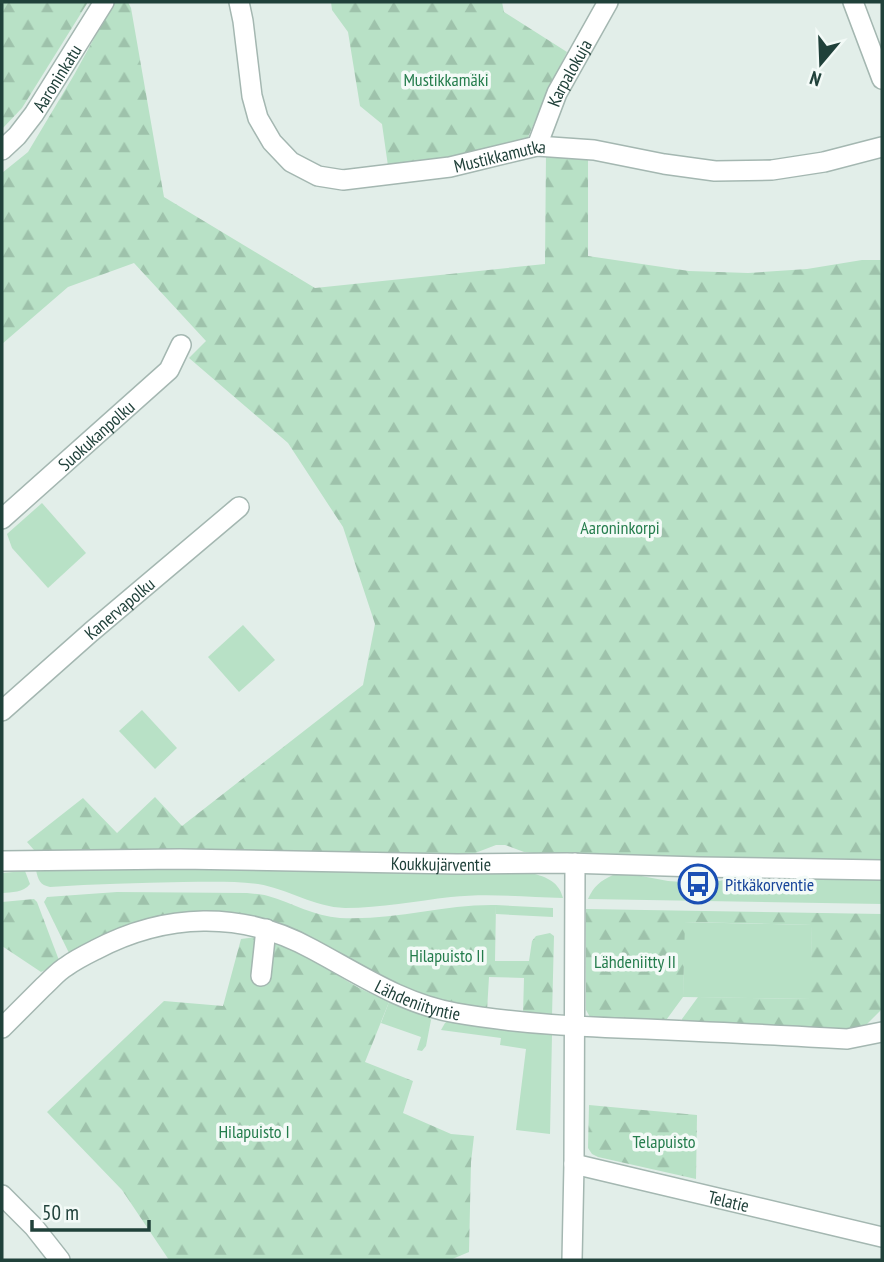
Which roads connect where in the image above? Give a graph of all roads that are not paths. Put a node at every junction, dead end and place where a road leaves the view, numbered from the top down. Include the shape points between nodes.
1 (104, 2) edge
2 (239, 2) edge
3 (608, 2) edge
4 (853, 2) edge
5 (882, 79) edge
6 (537, 146) junction
7 (882, 146) edge
8 (2, 150) edge
9 (181, 345) dead end
10 (239, 507) dead end
11 (2, 519) edge
12 (2, 711) edge
13 (2, 861) edge
14 (575, 863) junction
15 (882, 870) edge
16 (266, 929) junction
17 (261, 976) dead end
18 (576, 1026) junction
19 (2, 1028) edge
20 (882, 1032) edge
21 (575, 1164) junction
22 (2, 1195) edge
23 (882, 1237) edge
24 (60, 1260) edge
25 (572, 1260) edge

1 - 8 street, Aaroninkatu via 34,114
2 - 6 street, Mustikkamutka via 258,118 291,162 318,176 343,180 450,167
3 - 6 street, Karpalokuja via 557,93
4 - 5 street
6 - 7 street, Mustikkamutka via 594,150 715,171 772,170
9 - 11 street, Suokukanpolku via 169,370
10 - 12 street, Kanervapolku
13 - 14 street, Koukkujärventie
14 - 15 street, Koukkujärventie
14 - 18 street
16 - 17 street
16 - 18 street, Lähdeniityntie via 414,1002 487,1018
16 - 19 street, Lähdeniityntie via 220,920 152,927 130,934 66,966
18 - 20 street, Lähdeniityntie via 847,1039
18 - 21 street
21 - 23 street, Telatie
21 - 25 street
22 - 24 street

